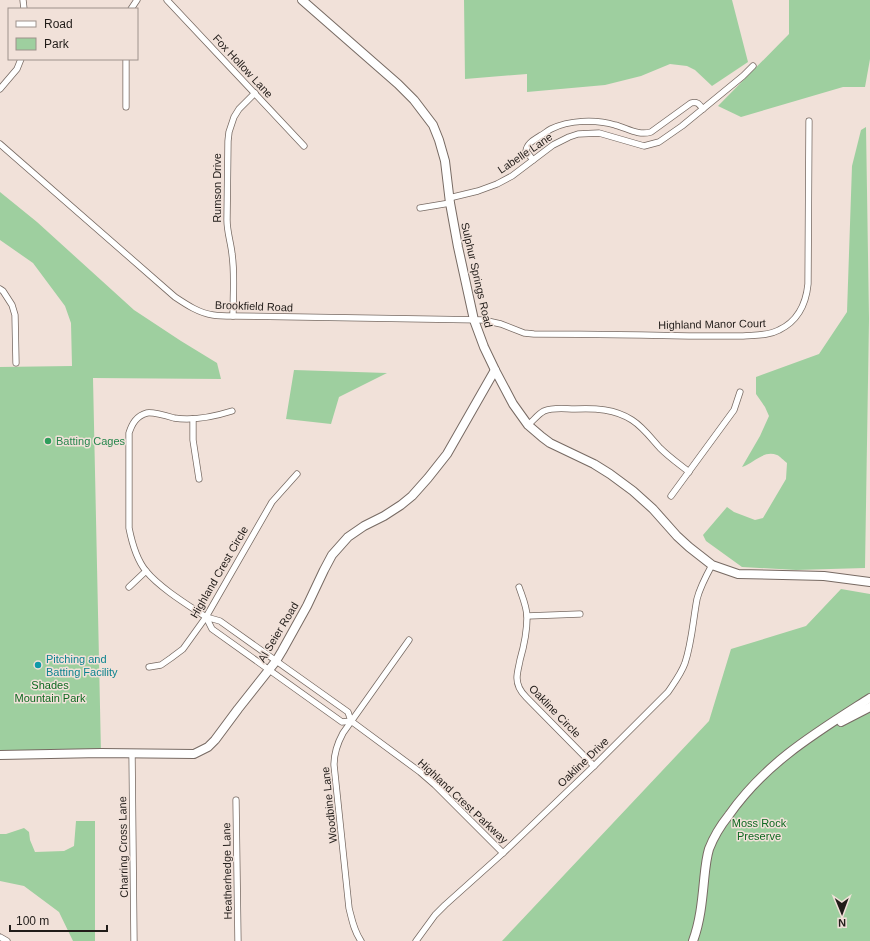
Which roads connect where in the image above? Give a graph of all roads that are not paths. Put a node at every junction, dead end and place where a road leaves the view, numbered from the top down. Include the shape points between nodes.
1 (167, 0) edge
2 (302, 0) edge
3 (21, 60) edge
4 (126, 60) edge
5 (753, 66) dead end
6 (0, 89) edge
7 (255, 93) junction
8 (126, 107) dead end
9 (703, 109) junction
10 (809, 121) dead end
11 (0, 144) edge
12 (304, 146) dead end
13 (533, 160) junction
14 (450, 200) junction
15 (420, 208) dead end
16 (0, 289) edge
17 (233, 316) junction
18 (474, 320) junction
19 (16, 362) dead end
20 (495, 370) junction
21 (740, 392) dead end
22 (232, 411) dead end
23 (193, 419) junction
24 (528, 425) junction
25 (689, 472) junction
26 (297, 474) dead end
27 (199, 479) dead end
28 (671, 496) dead end
29 (712, 565) junction
30 (146, 571) junction
31 (870, 582) edge
32 (128, 587) dead end
33 (519, 587) dead end
34 (580, 614) dead end
35 (527, 616) junction
36 (206, 617) junction
37 (240, 636) junction
38 (409, 640) dead end
39 (234, 645) junction
40 (276, 661) junction
41 (149, 667) dead end
42 (269, 670) junction
43 (315, 689) junction
44 (309, 698) junction
45 (870, 698) edge
46 (870, 707) edge
47 (351, 721) junction
48 (806, 739) junction
49 (132, 753) junction
50 (0, 754) edge
51 (594, 766) junction
52 (236, 800) dead end
53 (503, 853) junction
54 (0, 937) edge
55 (7, 941) edge
56 (134, 941) edge
57 (238, 941) edge
58 (361, 941) edge
59 (416, 941) edge
60 (693, 941) edge

1 - 7 street, Fox Hollow Lane
2 - 14 street, Sulphur Springs Road via 398,84 423,111 439,140 445,161
3 - 6 street via 17,69
4 - 8 street
5 - 9 street, Labelle Lane
7 - 12 street, Fox Hollow Lane
7 - 17 street, Rumson Drive via 234,117 228,141 226,220 233,267
9 - 13 street, Labelle Lane via 674,132 650,145 644,146 599,133 578,134 553,145
9 - 13 street via 697,103 691,103 651,132 641,134 617,125 599,122 565,124 529,143 526,151
10 - 18 street, Highland Manor Court via 807,289 800,312 787,326 768,334 729,336 534,334 524,333 492,321
11 - 17 street, Brookfield Road via 175,297 201,312
13 - 14 street, Labelle Lane via 497,184
14 - 15 street, Labelle Lane
14 - 18 street, Sulphur Springs Road
16 - 19 street via 12,305 15,315
17 - 18 street, Brookfield Road
18 - 20 street, Sulphur Springs Road
20 - 24 street, Sulphur Springs Road via 513,404
20 - 40 street, Al Seier Road via 447,454 428,478 401,505 348,537 332,555
21 - 25 street via 734,410
22 - 23 street, Highland Crest Parkway via 213,417
23 - 27 street
23 - 30 street, Highland Crest Parkway via 148,413 135,420 129,433 129,528 132,542
24 - 25 street via 544,411 557,409 588,408 614,412 632,419 672,459
24 - 29 street, Sulphur Springs Road via 546,440 594,464 633,491 677,536
25 - 28 street
26 - 36 street, Highland Crest Circle via 272,502
29 - 31 street, Sulphur Springs Road via 738,574 824,576
29 - 51 street, Oakline Drive via 698,598 684,664 674,684
30 - 32 street
30 - 36 street, Highland Crest Parkway
33 - 35 street, Oakline Circle
34 - 35 street
35 - 51 street, Oakline Circle via 517,678 518,686
36 - 37 street, Highland Crest Parkway via 220,621
36 - 39 street, Highland Crest Parkway via 212,629
36 - 41 street, Highland Crest Circle via 183,649 161,665
37 - 39 street
37 - 40 street, Highland Crest Parkway
38 - 47 street, Woodbine Lane
39 - 42 street, Highland Crest Parkway
40 - 42 street, Al Seier Road
40 - 43 street, Highland Crest Parkway
42 - 44 street, Highland Crest Parkway
42 - 49 street, Al Seier Road via 208,747 194,754
43 - 44 street
43 - 47 street, Highland Crest Parkway via 348,712
44 - 47 street, Highland Crest Parkway via 342,722
45 - 48 street
46 - 48 street
47 - 53 street, Highland Crest Parkway via 430,780
47 - 58 street, Woodbine Lane via 338,741 334,765 349,908 352,923
48 - 60 street via 755,783 718,829 709,849 700,916
49 - 50 street, Al Seier Road
49 - 56 street, Charring Cross Lane
51 - 53 street, Oakline Drive
52 - 57 street, Heatherhedge Lane
53 - 59 street, Oakline Drive via 435,915
54 - 55 street

